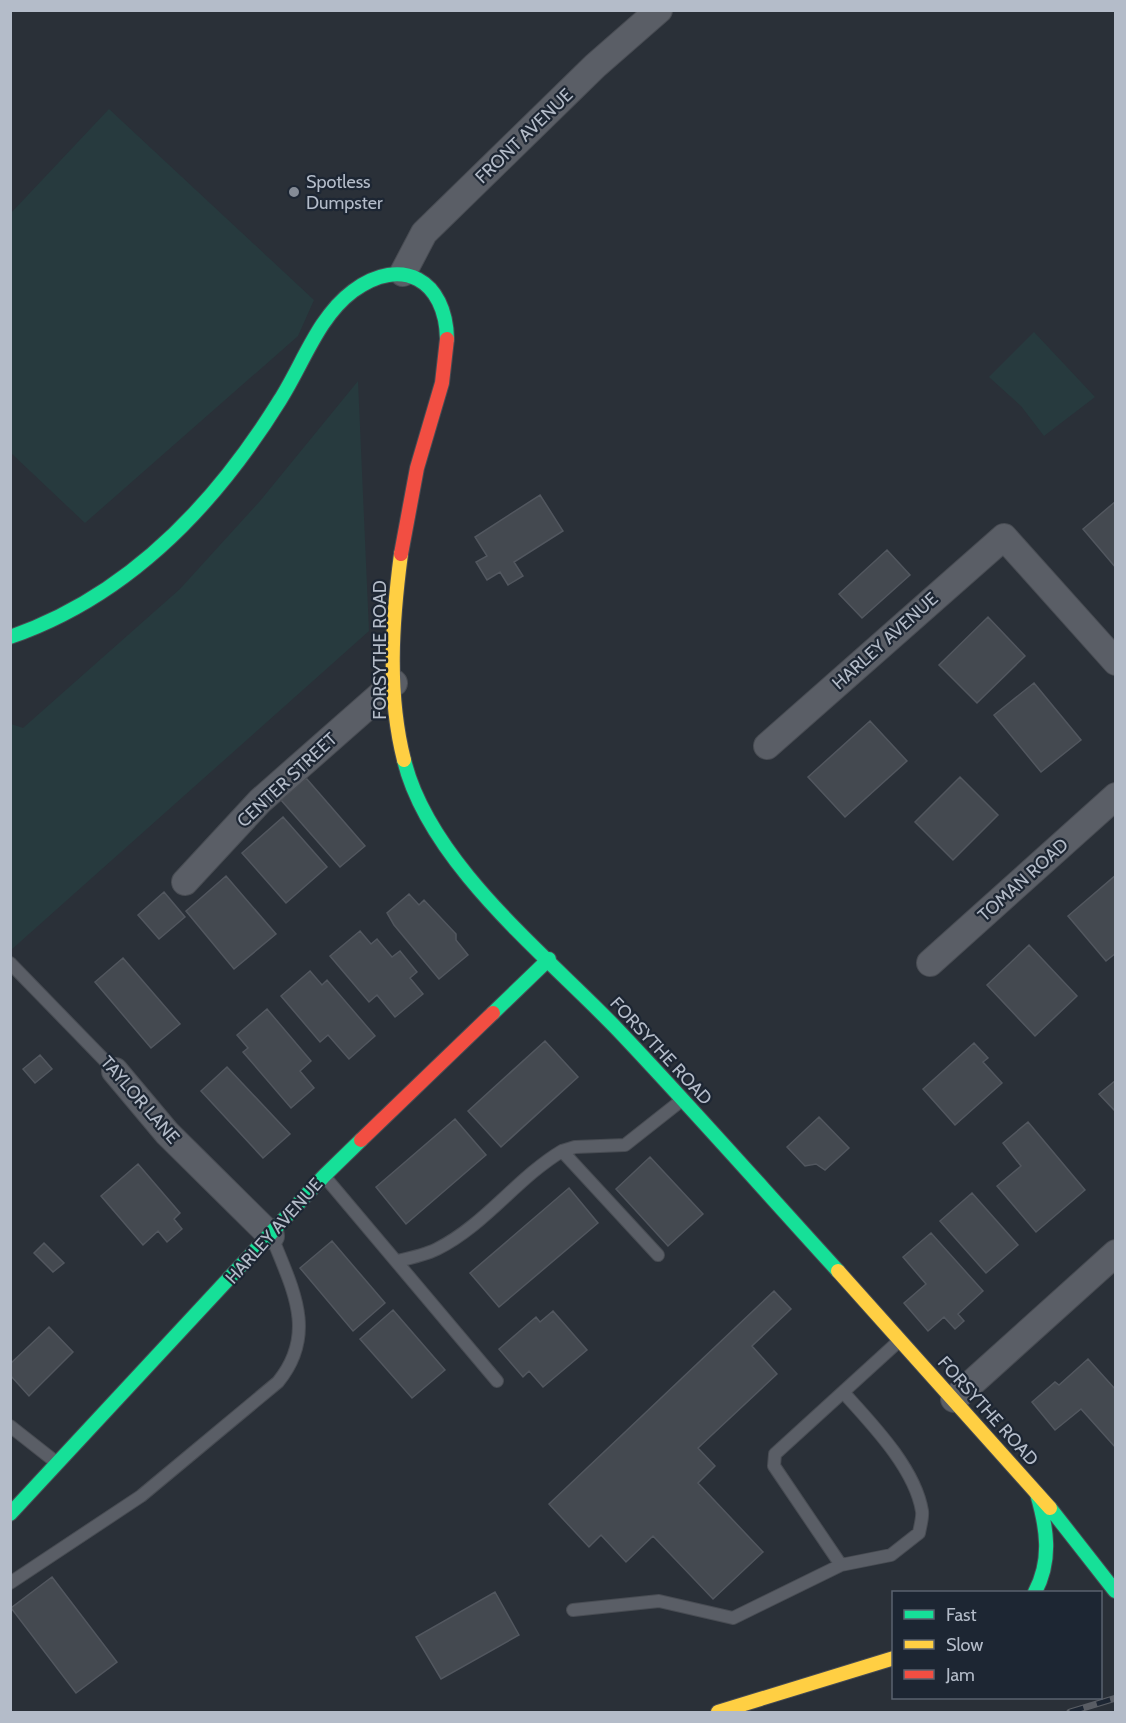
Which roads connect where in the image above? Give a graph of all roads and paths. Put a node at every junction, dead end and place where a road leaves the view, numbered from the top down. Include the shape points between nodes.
1 (659, 10) edge
2 (403, 273) junction
3 (10, 637) edge
4 (1116, 662) edge
5 (394, 683) junction
6 (767, 746) dead end
7 (1116, 796) edge
8 (185, 882) dead end
9 (549, 959) junction
10 (10, 963) edge
11 (930, 963) dead end
12 (116, 1071) joint
13 (682, 1100) junction
14 (562, 1151) junction
15 (324, 1176) junction
16 (271, 1236) junction
17 (1116, 1252) edge
18 (657, 1255) dead end
19 (397, 1261) junction
20 (900, 1340) junction
21 (497, 1381) dead end
22 (843, 1392) junction
23 (954, 1398) junction
24 (10, 1426) edge
25 (58, 1464) junction
26 (1035, 1490) junction
27 (10, 1514) edge
28 (841, 1565) junction
29 (10, 1583) edge
30 (1036, 1591) edge
31 (1115, 1591) edge
32 (573, 1610) dead end
33 (892, 1659) edge
34 (718, 1713) edge

1 - 2 street, FRONT AVENUE via 595,66 424,233
2 - 3 street via 363,284 333,311 250,448 208,500 150,557 87,604 44,626
2 - 5 street, FORSYTHE ROAD via 417,277 439,297 447,348 406,514 396,593
4 - 6 street, HARLEY AVENUE via 1004,537
5 - 8 street, CENTER STREET via 260,801
5 - 9 street, FORSYTHE ROAD via 398,741 424,812 462,866
7 - 11 street, TOMAN ROAD
9 - 13 street, FORSYTHE ROAD
9 - 15 street, HARLEY AVENUE
10 - 12 lane, TAYLOR LANE
12 - 16 street, TAYLOR LANE via 167,1133
13 - 14 lane via 625,1145
13 - 20 street, FORSYTHE ROAD
14 - 18 lane
14 - 19 lane via 541,1163 453,1241 435,1251
15 - 16 street, HARLEY AVENUE
15 - 19 lane
16 - 25 street, HARLEY AVENUE
16 - 29 lane via 301,1323 288,1369 278,1382 141,1496
17 - 23 street
19 - 21 lane
20 - 22 lane
20 - 23 street, FORSYTHE ROAD
22 - 28 lane via 775,1454 774,1466
22 - 28 lane via 877,1429 909,1477 923,1512 919,1533 891,1556
23 - 26 street, FORSYTHE ROAD
24 - 25 lane
25 - 27 street, HARLEY AVENUE
26 - 30 street via 1047,1541 1044,1573
26 - 31 street, FORSYTHE ROAD
28 - 32 lane via 733,1618 660,1601
33 - 34 street

